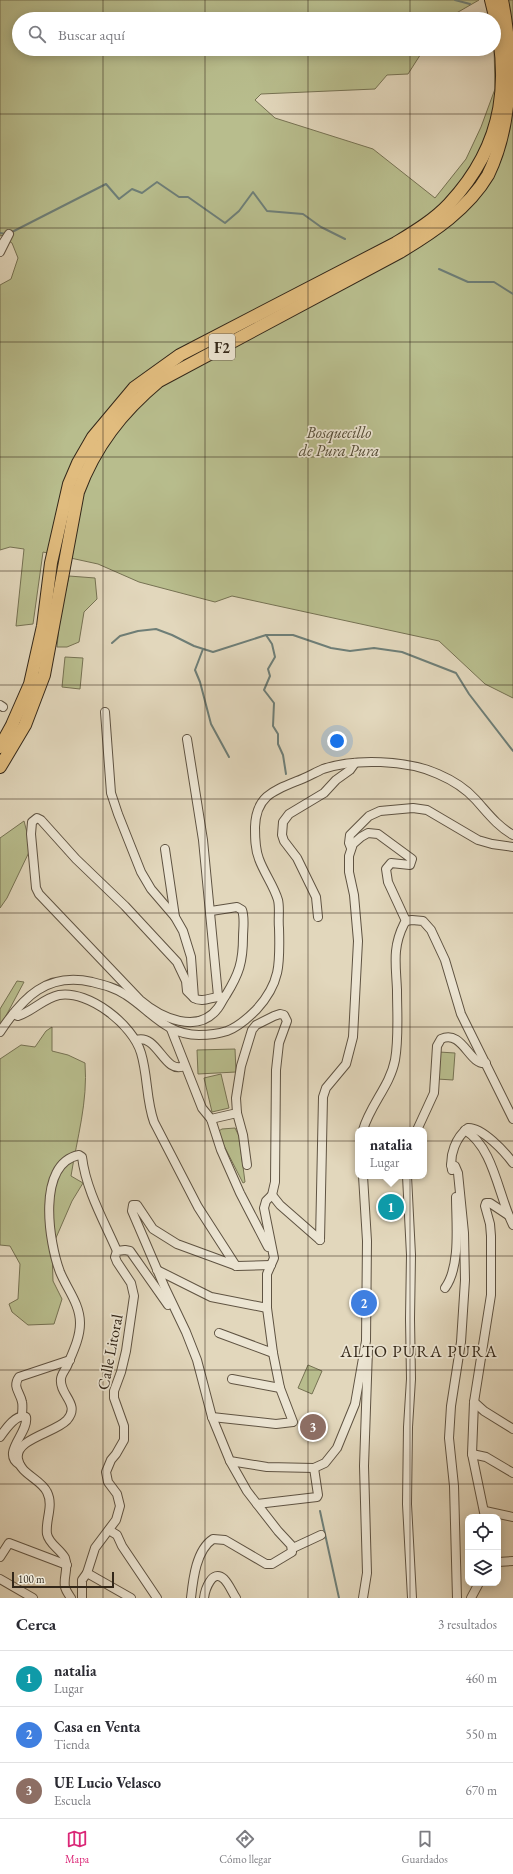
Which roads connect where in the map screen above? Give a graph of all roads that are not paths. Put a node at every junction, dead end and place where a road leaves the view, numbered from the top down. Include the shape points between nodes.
1 (491, 0) edge
2 (502, 0) edge
3 (494, 12) edge
4 (501, 47) edge
5 (0, 248) edge
6 (0, 252) edge
7 (105, 712) dead end
8 (188, 739) dead end
9 (0, 747) edge
10 (355, 763) junction
11 (0, 767) edge
12 (513, 835) edge
13 (513, 847) edge
14 (351, 848) junction
15 (165, 849) dead end
16 (211, 911) junction
17 (175, 916) junction
18 (318, 917) dead end
19 (406, 921) junction
20 (221, 996) junction
21 (194, 998) junction
22 (13, 1014) junction
23 (241, 1024) junction
24 (171, 1029) junction
25 (252, 1030) junction
26 (0, 1032) edge
27 (136, 1040) junction
28 (486, 1063) junction
29 (184, 1066) junction
30 (237, 1113) junction
31 (211, 1119) junction
32 (513, 1119) edge
33 (364, 1127) edge
34 (418, 1127) edge
35 (465, 1130) junction
36 (513, 1163) edge
37 (451, 1165) junction
38 (248, 1166) dead end
39 (363, 1179) edge
40 (407, 1179) edge
41 (272, 1195) junction
42 (508, 1215) junction
43 (513, 1224) edge
44 (117, 1251) junction
45 (272, 1264) junction
46 (237, 1266) junction
47 (157, 1270) junction
48 (445, 1288) dead end
49 (173, 1306) junction
50 (267, 1308) junction
51 (219, 1333) dead end
52 (366, 1341) junction
53 (273, 1353) junction
54 (70, 1360) junction
55 (232, 1379) dead end
56 (280, 1388) junction
57 (474, 1402) junction
58 (22, 1416) junction
59 (212, 1416) junction
60 (513, 1429) edge
61 (0, 1437) edge
62 (472, 1454) junction
63 (230, 1461) junction
64 (20, 1465) junction
65 (314, 1468) junction
66 (513, 1473) edge
67 (257, 1504) junction
68 (485, 1514) edge
69 (501, 1516) edge
70 (513, 1517) edge
71 (109, 1530) junction
72 (321, 1535) dead end
73 (293, 1548) junction
74 (0, 1557) edge
75 (513, 1561) edge
76 (501, 1562) edge
77 (67, 1565) junction
78 (86, 1573) junction
79 (0, 1579) edge
80 (193, 1584) junction
81 (477, 1586) edge
82 (33, 1598) edge
83 (71, 1598) edge
84 (82, 1598) edge
85 (131, 1598) edge
86 (157, 1598) edge
87 (191, 1598) edge
88 (198, 1598) edge
89 (204, 1598) edge
90 (236, 1598) edge
91 (363, 1598) edge
92 (412, 1598) edge
93 (457, 1598) edge
94 (471, 1598) edge

1 - 3 highway, F2
2 - 11 highway, F2 via 511,45 510,109 495,161 472,196 454,215 400,252 159,380 118,419 101,443 87,468 78,492 44,675 28,719
4 - 9 highway, F2 via 501,107 493,136 469,180 449,204 422,227 396,243 169,362 134,388 93,437 69,484 51,563 41,633 30,684
5 - 6 street via 8,234
7 - 17 street via 111,793 118,814 141,872 151,889
8 - 16 street
10 - 12 street via 394,763 417,766 436,773 462,787 494,821
10 - 18 street via 324,793 289,814 283,822 284,841 316,897
10 - 23 street via 329,767 277,789 266,796 258,810 255,842 258,857 279,906 279,964 271,992
13 - 14 street via 478,840 427,810 413,808 380,811 369,816 350,835
14 - 19 street via 361,837 373,833 382,836 411,857 410,865 388,865 386,874
14 - 41 street via 349,872 358,941 352,1037 346,1064 326,1088 323,1097 320,1240
15 - 17 street
16 - 20 street
16 - 20 street via 236,907 244,912 243,958 238,972
17 - 21 street via 188,946
19 - 28 street via 422,921 431,930 445,960 456,1003
19 - 33 street via 395,951 397,1015 394,1061 388,1080 366,1118
20 - 21 street via 202,1001
20 - 21 street via 213,1013 193,1022 164,1016 140,1000 39,894 36,888 30,827 34,819 37,818 44,823 177,962 186,981 187,991
22 - 24 street via 26,998 41,987 59,981 84,981 114,988
22 - 26 street
22 - 27 street via 24,1014 58,995 77,995 92,1001 111,1014
23 - 24 street via 227,1031 205,1035 181,1034
23 - 25 street
24 - 29 street
25 - 30 street via 241,1066 236,1098
25 - 41 street via 256,1025 274,1016 280,1014 286,1017 286,1027 279,1043 276,1070 275,1172
27 - 29 street via 152,1043 173,1066
27 - 46 street via 142,1054 149,1110 154,1122 198,1207
28 - 32 street
28 - 34 street via 477,1060 456,1038 448,1036 441,1039 437,1046 434,1093
29 - 31 street via 202,1108
30 - 31 street
30 - 38 street
31 - 45 street via 221,1150 240,1193 267,1244
35 - 36 street via 472,1128 479,1131 505,1152
35 - 37 street via 456,1144
35 - 42 street via 485,1151
37 - 48 street via 455,1184 456,1244 453,1271
37 - 93 street via 455,1166 458,1173 464,1233 465,1280 461,1342 449,1438 454,1486
39 - 52 street via 367,1241
40 - 92 street via 411,1255 411,1379 407,1504
41 - 45 street via 264,1208 274,1252
42 - 43 street
42 - 57 street via 490,1203 484,1206 491,1236 491,1295
44 - 49 street via 130,1252 169,1305
44 - 54 street, Calle Litoral via 89,1188 82,1157 79,1154 71,1156 56,1171 50,1199 51,1243 60,1272 78,1310 80,1323
44 - 71 street, Calle Litoral via 115,1257 131,1283 134,1296 126,1350 114,1391 125,1434 122,1445 106,1472 120,1506 118,1516
45 - 46 street
45 - 50 street via 267,1274
46 - 47 street via 164,1237 153,1229 137,1205 133,1205 132,1211
47 - 49 street
47 - 50 street via 211,1297
49 - 59 street via 197,1360
50 - 53 street
51 - 53 street
52 - 65 street via 355,1404 334,1453
52 - 91 street via 368,1370 364,1466 367,1574
53 - 56 street
54 - 58 street via 19,1377 16,1387 22,1403
54 - 64 street via 61,1382 72,1406 70,1416 64,1423 23,1445 18,1453
55 - 56 street
56 - 59 street via 293,1422 276,1424
57 - 60 street
57 - 62 street
58 - 61 street
58 - 64 street via 27,1419 24,1428 12,1441 9,1450 12,1461
59 - 63 street
62 - 66 street via 486,1457
62 - 68 street
63 - 65 street via 268,1467
63 - 67 street
64 - 77 street via 40,1482 48,1493 48,1538 64,1557
65 - 67 street via 317,1497
67 - 73 street
69 - 70 street
71 - 78 street, Calle Litoral via 95,1548
71 - 86 street via 118,1535 122,1546
72 - 73 street
73 - 80 street via 292,1552 270,1564 226,1540 213,1539 204,1549
74 - 77 street via 9,1543
75 - 76 street
77 - 83 street via 65,1588
78 - 84 street, Calle Litoral via 82,1580
78 - 85 street
79 - 82 street
80 - 87 street
80 - 88 street
81 - 94 street
89 - 90 street via 207,1584 218,1577 225,1581

